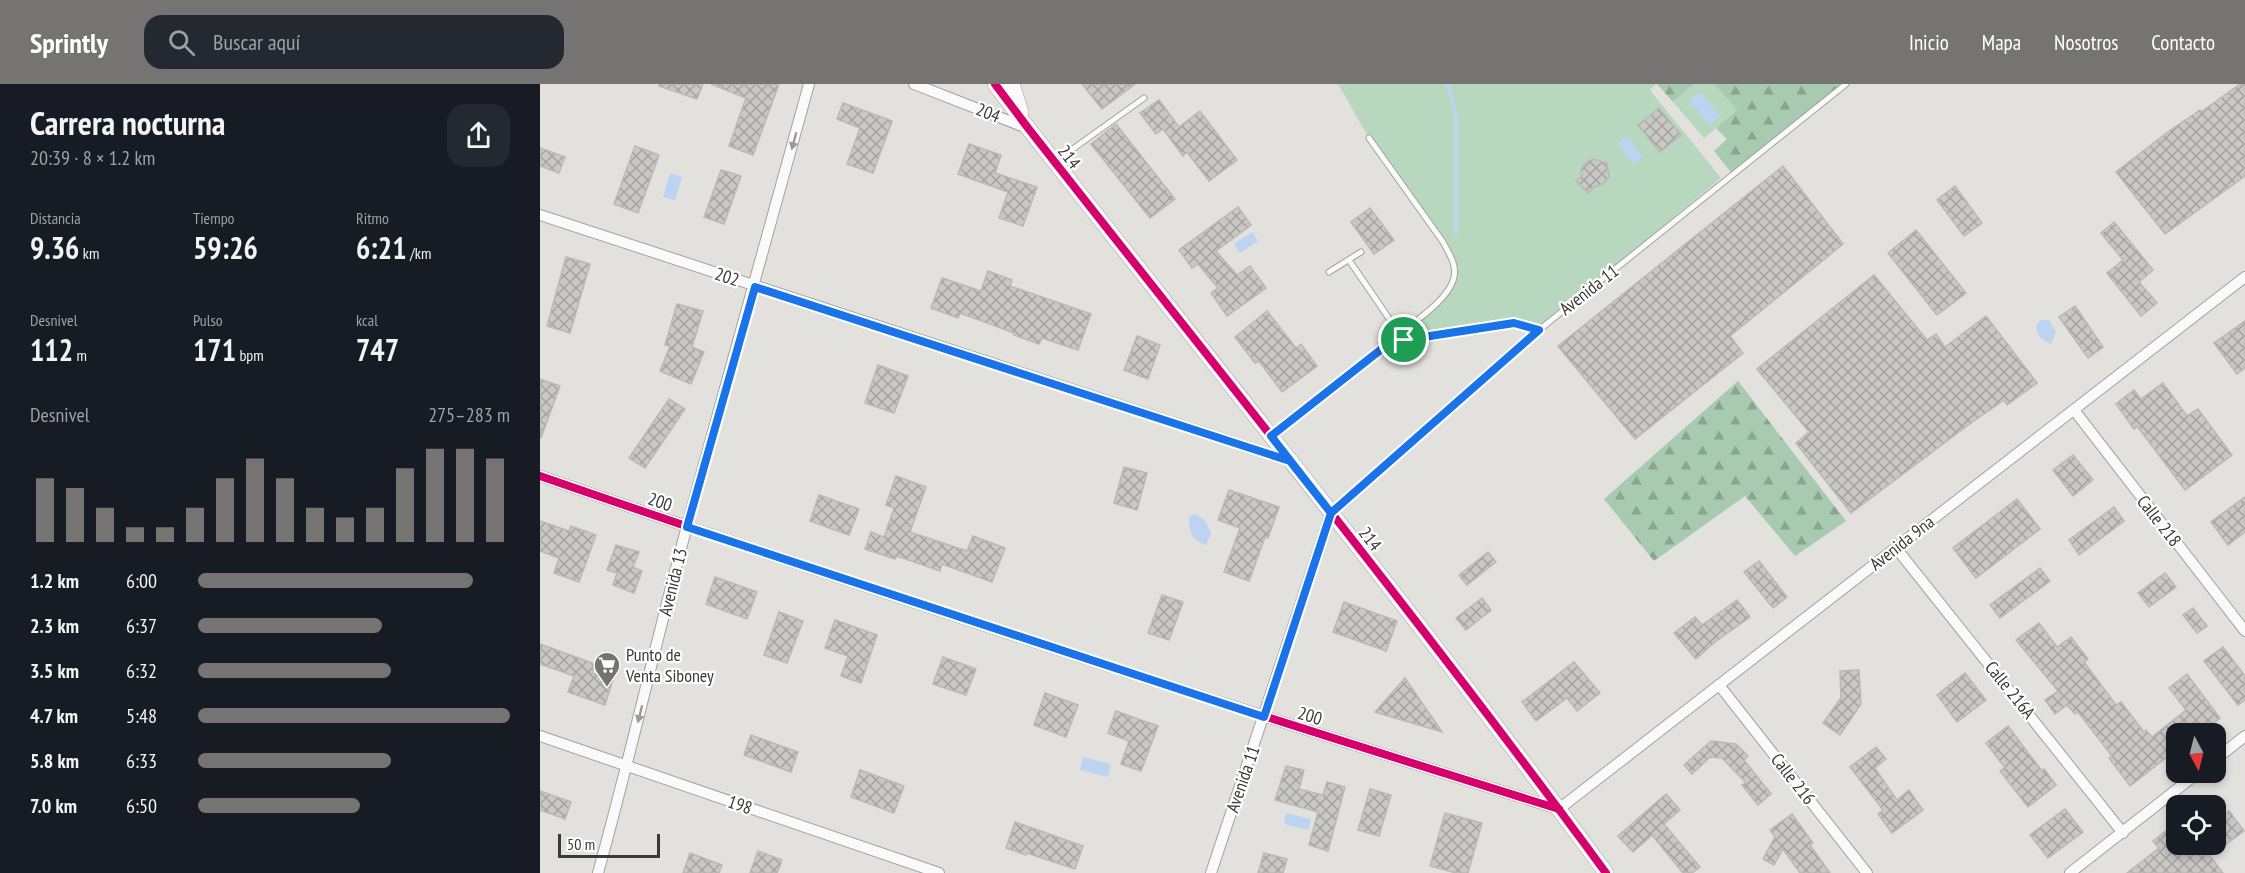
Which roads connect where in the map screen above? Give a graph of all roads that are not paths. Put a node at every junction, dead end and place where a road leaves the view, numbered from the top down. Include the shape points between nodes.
1 (808, 84) edge
2 (995, 84) edge
3 (1012, 84) edge
4 (1846, 84) edge
5 (923, 85) edge
6 (1144, 98) dead end
7 (1028, 129) junction
8 (1369, 138) dead end
9 (1054, 162) junction
10 (540, 215) edge
11 (1361, 252) dead end
12 (1348, 260) junction
13 (1329, 272) dead end
14 (2245, 277) edge
15 (755, 287) junction
16 (1539, 330) junction
17 (1400, 333) junction
18 (1404, 340) junction
19 (2074, 410) junction
20 (1271, 436) junction
21 (1290, 461) junction
22 (540, 476) edge
23 (1331, 513) junction
24 (687, 527) junction
25 (1896, 548) junction
26 (2245, 631) edge
27 (1719, 685) junction
28 (1264, 717) junction
29 (540, 736) edge
30 (2245, 736) edge
31 (2226, 751) edge
32 (627, 766) junction
33 (2185, 783) edge
34 (1559, 809) junction
35 (2123, 832) junction
36 (598, 873) edge
37 (939, 873) edge
38 (1211, 873) edge
39 (1606, 873) edge
40 (1867, 873) edge
41 (2070, 873) edge

1 -> 15 street, Avenida 13
2 - 7 street, 214
3 - 7 street
4 - 16 lane, Avenida 11
5 - 7 street, 204
6 - 9 lane
7 - 9 street, 214
8 - 17 lane via 1443,242 1454,269 1454,277 1439,301
9 - 20 street, 214
10 - 15 street, 202
11 - 12 lane
12 - 13 lane
12 - 17 lane
14 - 19 street, Avenida 9na
15 - 21 street, 202
15 - 24 street, Avenida 13
16 - 18 lane via 1514,323
16 - 23 lane, Avenida 11
17 - 18 lane
18 - 20 lane via 1388,344
19 - 25 street, Avenida 9na
19 - 26 street, Calle 218
20 - 21 street, 214
21 - 23 street, 214
22 - 24 street, 200
23 - 28 street, Avenida 11
23 - 34 street, 214
24 - 28 street, 200
24 -> 32 street, Avenida 13
25 - 27 street, Avenida 9na
25 - 35 street, Calle 216A
27 - 34 street, Avenida 9na
27 - 40 street, Calle 216
28 - 34 street, 200
28 - 38 street, Avenida 11
29 - 32 street, 198
30 - 31 street
32 - 36 street, Avenida 13
32 - 37 street, 198
33 - 35 street
34 - 39 street, 214
35 - 41 street

